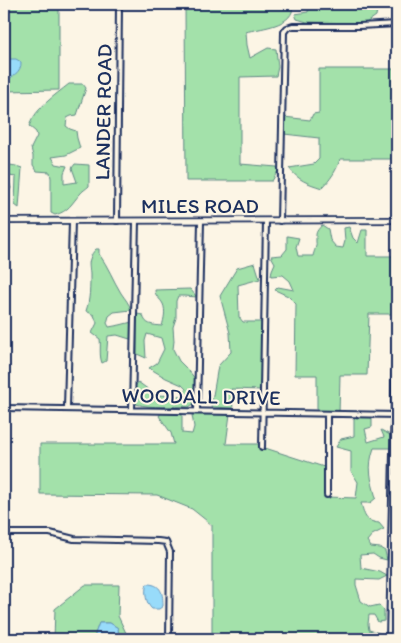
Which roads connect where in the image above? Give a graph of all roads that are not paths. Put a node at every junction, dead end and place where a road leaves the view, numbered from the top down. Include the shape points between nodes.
1 (119, 4) edge
2 (397, 24) edge
3 (397, 220) edge
4 (117, 221) junction
5 (136, 221) junction
6 (201, 221) junction
7 (266, 221) junction
8 (280, 221) junction
9 (4, 222) edge
10 (72, 222) junction
11 (4, 261) edge
12 (397, 266) edge
13 (4, 408) edge
14 (67, 408) junction
15 (132, 410) junction
16 (197, 411) junction
17 (262, 413) junction
18 (327, 414) junction
19 (396, 415) edge
20 (262, 447) dead end
21 (327, 495) dead end
22 (4, 533) edge
23 (169, 639) edge
24 (389, 639) edge

1 - 4 street, LANDER ROAD
2 - 8 street via 293,26 284,32
3 - 8 main road, MILES ROAD
4 - 5 main road, MILES ROAD
4 - 10 main road, MILES ROAD
5 - 6 main road, MILES ROAD
5 - 15 street
6 - 7 main road, MILES ROAD
6 - 16 street
7 - 8 main road, MILES ROAD
7 - 17 street
9 - 10 main road, MILES ROAD
9 - 11 street
10 - 14 street
12 - 19 street
13 - 14 street, WOODALL DRIVE
14 - 15 street, WOODALL DRIVE
15 - 16 street, WOODALL DRIVE
16 - 17 street, WOODALL DRIVE
17 - 18 street, WOODALL DRIVE
17 - 20 street
18 - 19 street, WOODALL DRIVE
18 - 21 street
19 - 24 street
22 - 23 street via 50,533 74,539 166,542 170,552

